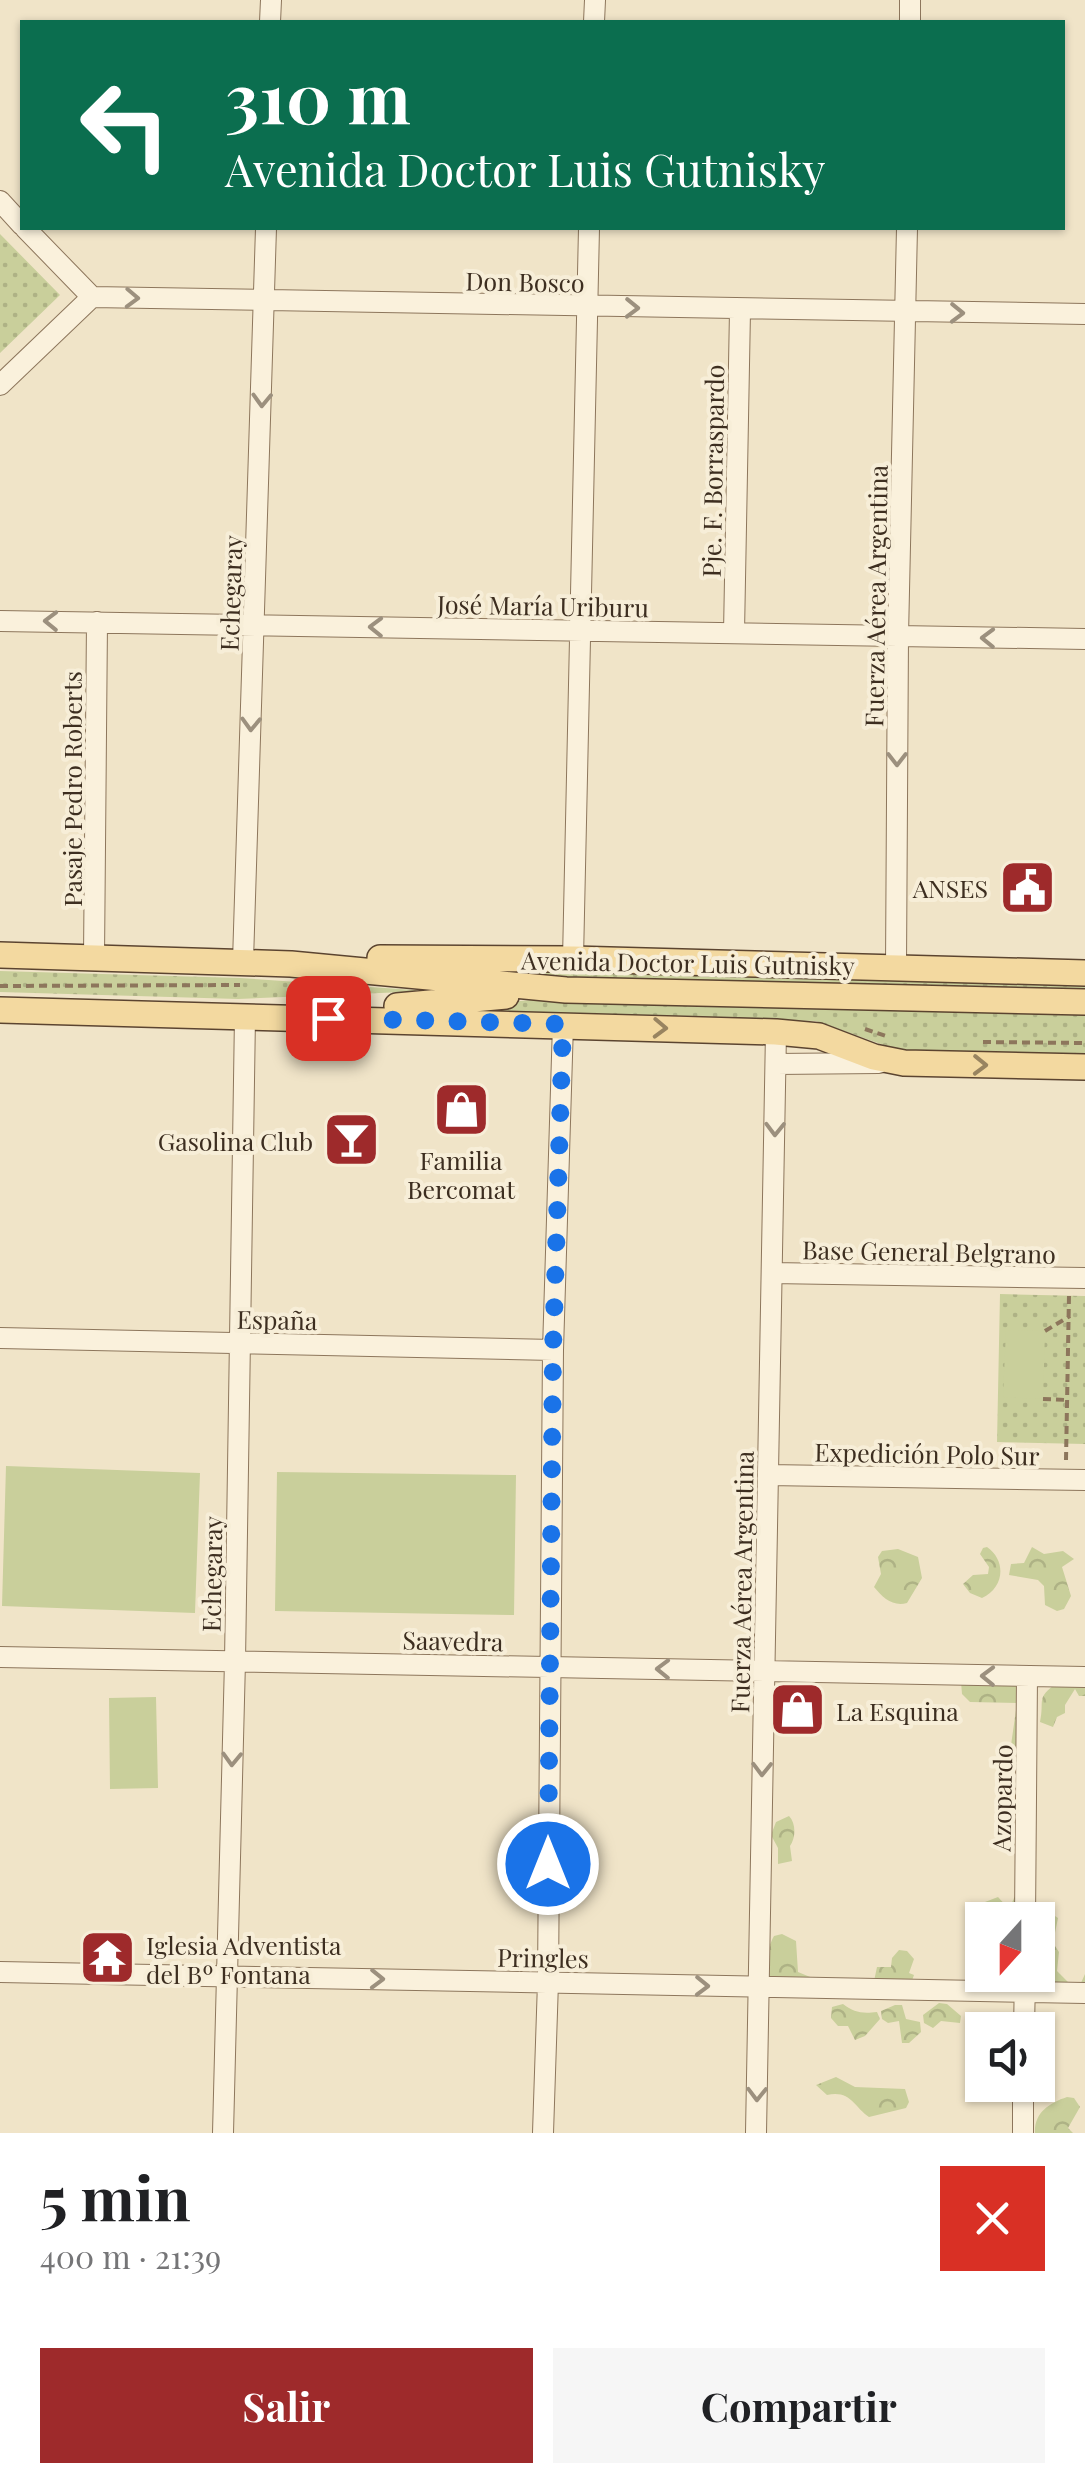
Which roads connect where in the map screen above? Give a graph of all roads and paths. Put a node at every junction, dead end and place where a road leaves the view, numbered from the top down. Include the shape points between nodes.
1 (0, 201) edge
2 (20, 222) edge
3 (28, 230) edge
4 (266, 230) edge
5 (589, 230) edge
6 (907, 230) edge
7 (92, 297) junction
8 (265, 302) junction
9 (587, 306) junction
10 (740, 310) junction
11 (906, 312) junction
12 (1085, 314) edge
13 (0, 385) edge
14 (0, 620) edge
15 (97, 622) junction
16 (254, 625) junction
17 (578, 630) junction
18 (734, 633) junction
19 (898, 636) junction
20 (1085, 639) edge
21 (0, 954) edge
22 (94, 957) junction
23 (573, 959) junction
24 (291, 964) junction
25 (896, 966) junction
26 (248, 972) junction
27 (1085, 972) edge
28 (0, 986) edge
29 (566, 990) junction
30 (1085, 1002) edge
31 (0, 1010) edge
32 (245, 1016) junction
33 (289, 1017) junction
34 (563, 1024) junction
35 (776, 1032) junction
36 (904, 1063) junction
37 (776, 1064) junction
38 (1085, 1067) edge
39 (772, 1273) junction
40 (1076, 1278) edge
41 (1070, 1316) junction
42 (1045, 1331) dead end
43 (0, 1338) edge
44 (240, 1343) junction
45 (553, 1350) junction
46 (1043, 1399) dead end
47 (1067, 1400) junction
48 (768, 1476) junction
49 (1075, 1480) edge
50 (0, 1657) edge
51 (235, 1661) junction
52 (550, 1667) junction
53 (764, 1671) junction
54 (1028, 1676) junction
55 (1085, 1677) edge
56 (1025, 1902) edge
57 (0, 1972) edge
58 (226, 1976) junction
59 (548, 1982) junction
60 (965, 1984) edge
61 (758, 1986) junction
62 (1055, 1989) edge
63 (1085, 1993) edge
64 (1024, 2102) edge
65 (223, 2133) edge
66 (543, 2133) edge
67 (756, 2133) edge
68 (1023, 2133) edge

1 - 2 street
3 - 7 street
4 - 8 street, Echegaray
5 - 9 street
6 - 11 street, Fuerza Aérea Argentina
7 -> 8 street, Don Bosco
7 - 13 street
8 - 9 street, Don Bosco
8 -> 16 street, Echegaray
9 -> 10 street, Don Bosco
9 - 17 street
10 - 11 street, Don Bosco
10 - 18 street, Pje. F. Borraspardo
11 -> 12 street, Don Bosco
11 - 19 street, Fuerza Aérea Argentina
15 -> 14 street, José María Uriburu
15 - 16 street, José María Uriburu
15 - 22 street, Pasaje Pedro Roberts
17 -> 16 street, José María Uriburu
16 -> 26 street, Echegaray
17 - 18 street, José María Uriburu
17 - 23 street
18 - 19 street, José María Uriburu
20 -> 19 street, José María Uriburu
19 -> 25 street, Fuerza Aérea Argentina
21 - 22 main road, Avenida Doctor Luis Gutnisky
22 - 26 main road, Avenida Doctor Luis Gutnisky
23 - 24 main road, Avenida Doctor Luis Gutnisky via 330,958
23 - 25 main road, Avenida Doctor Luis Gutnisky
24 - 26 main road, Avenida Doctor Luis Gutnisky
24 - 29 main road, Avenida Doctor Luis Gutnisky
25 - 27 main road, Avenida Doctor Luis Gutnisky
26 - 28 path via 223,988
29 - 30 main road, Avenida Doctor Luis Gutnisky
29 - 33 main road, Avenida Doctor Luis Gutnisky
31 - 32 main road, Avenida Doctor Luis Gutnisky
32 - 33 main road, Avenida Doctor Luis Gutnisky
32 - 44 street, Echegaray
33 - 34 main road, Avenida Doctor Luis Gutnisky
34 -> 35 main road, Avenida Doctor Luis Gutnisky
34 - 45 street
35 - 36 main road, Avenida Doctor Luis Gutnisky via 819,1036
35 - 37 street, Fuerza Aérea Argentina
36 - 37 street
36 -> 38 main road, Avenida Doctor Luis Gutnisky
37 -> 39 street, Fuerza Aérea Argentina
39 - 40 street, Base General Belgrano
39 - 48 street, Fuerza Aérea Argentina
40 - 41 path
41 - 42 path
41 - 47 path
43 - 44 street, España
44 - 45 street, España
44 - 51 street, Echegaray
45 - 52 street
46 - 47 path
47 - 49 path
48 - 49 street, Expedición Polo Sur
48 - 53 street, Fuerza Aérea Argentina
50 - 51 street, Saavedra
51 - 52 street, Saavedra
51 -> 58 street, Echegaray
53 -> 52 street, Saavedra
52 - 59 street
54 -> 53 street, Saavedra
53 -> 61 street, Fuerza Aérea Argentina
54 - 55 street, Saavedra
54 - 56 street, Azopardo
57 - 58 street, Pringles
58 -> 59 street, Pringles
58 - 65 street, Echegaray
59 -> 61 street, Pringles
59 - 66 street
60 - 61 street, Pringles
61 -> 67 street, Fuerza Aérea Argentina
62 - 63 street, Pringles
64 - 68 street

